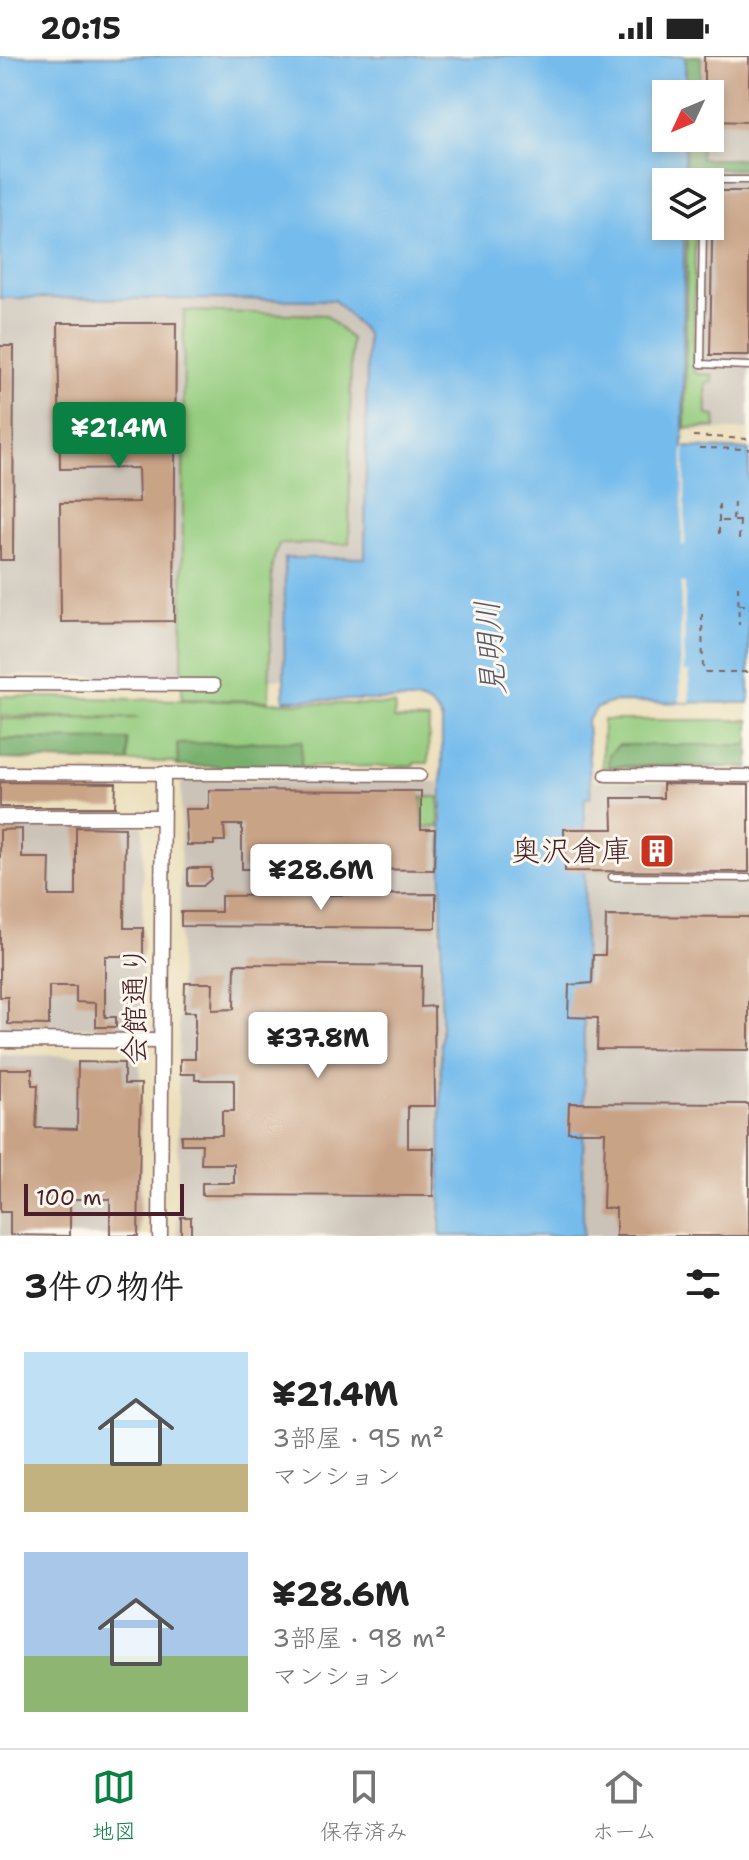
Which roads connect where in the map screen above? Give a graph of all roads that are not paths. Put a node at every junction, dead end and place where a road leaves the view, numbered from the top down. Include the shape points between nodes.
1 (749, 180) edge
2 (724, 181) edge
3 (703, 240) edge
4 (749, 366) edge
5 (0, 684) edge
6 (214, 685) dead end
7 (0, 773) edge
8 (163, 774) junction
9 (420, 775) dead end
10 (606, 775) dead end
11 (749, 776) edge
12 (0, 817) edge
13 (162, 817) junction
14 (612, 877) dead end
15 (749, 878) edge
16 (0, 1040) edge
17 (160, 1041) junction
18 (160, 1236) edge

1 - 2 lane
3 - 4 lane via 701,364
5 - 6 street
7 - 8 street
8 - 9 street
8 - 13 street, 会館通り
10 - 11 street
12 - 13 street
13 - 17 street, 会館通り
14 - 15 lane
16 - 17 street
17 - 18 street, 会館通り

